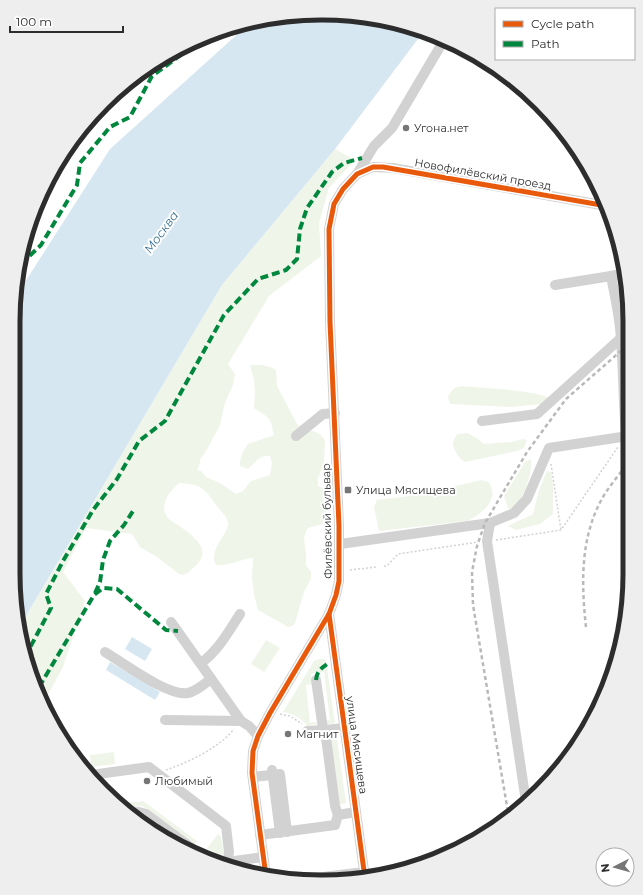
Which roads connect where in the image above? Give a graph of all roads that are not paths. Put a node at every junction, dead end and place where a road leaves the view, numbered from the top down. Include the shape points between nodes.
1 (441, 45) edge
2 (357, 174) junction
3 (599, 205) edge
4 (619, 274) edge
5 (611, 276) junction
6 (555, 285) dead end
7 (621, 338) junction
8 (623, 356) edge
9 (335, 413) junction
10 (482, 421) dead end
11 (296, 436) dead end
12 (623, 437) edge
13 (490, 523) junction
14 (340, 544) junction
15 (240, 614) dead end
16 (329, 614) junction
17 (171, 622) dead end
18 (105, 652) dead end
19 (201, 664) junction
20 (211, 679) junction
21 (316, 680) dead end
22 (165, 720) dead end
23 (240, 721) junction
24 (344, 728) junction
25 (324, 730) junction
26 (307, 731) road end
27 (258, 736) junction
28 (272, 770) dead end
29 (97, 774) edge
30 (253, 777) junction
31 (525, 796) edge
32 (137, 812) edge
33 (356, 812) junction
34 (338, 815) junction
35 (284, 832) junction
36 (260, 835) junction
37 (177, 838) edge
38 (264, 857) junction
39 (225, 859) edge
40 (231, 861) edge
41 (265, 869) edge
42 (364, 871) edge

1 - 2 street via 392,128 374,146
2 - 3 street, Новофилёвский проезд via 373,167 393,168
2 - 9 street, Филёвский бульвар via 334,204 329,229 330,322
4 - 5 street
5 - 6 street
5 - 7 street
7 - 8 street
7 - 10 street via 537,414
9 - 11 street via 323,414
9 - 14 street, Филёвский бульвар
12 - 13 street via 549,448 527,499 514,514
13 - 14 street
13 - 31 street via 487,541
14 - 16 street, Филёвский бульвар via 339,581
15 - 19 street via 223,640
16 - 24 street, улица Мясищева
16 - 27 street, Филёвский бульвар
17 - 19 street
18 - 20 street via 168,690 186,693 195,691
19 - 20 street
20 - 23 street
21 - 25 street
22 - 23 street
23 - 27 street
24 - 25 street
24 - 33 street, улица Мясищева
25 - 26 street
25 - 34 street
27 - 30 street, Филёвский бульвар via 253,751
28 - 35 street, bridge
29 - 39 street via 150,767 226,826 229,852
30 - 35 street via 280,774
30 - 36 street, Филёвский бульвар
32 - 37 street via 146,814
33 - 34 street
33 - 42 street, улица Мясищева
34 - 35 street via 335,825
35 - 36 street
36 - 38 street, Филёвский бульвар
38 - 40 street
38 - 41 street, Филёвский бульвар

